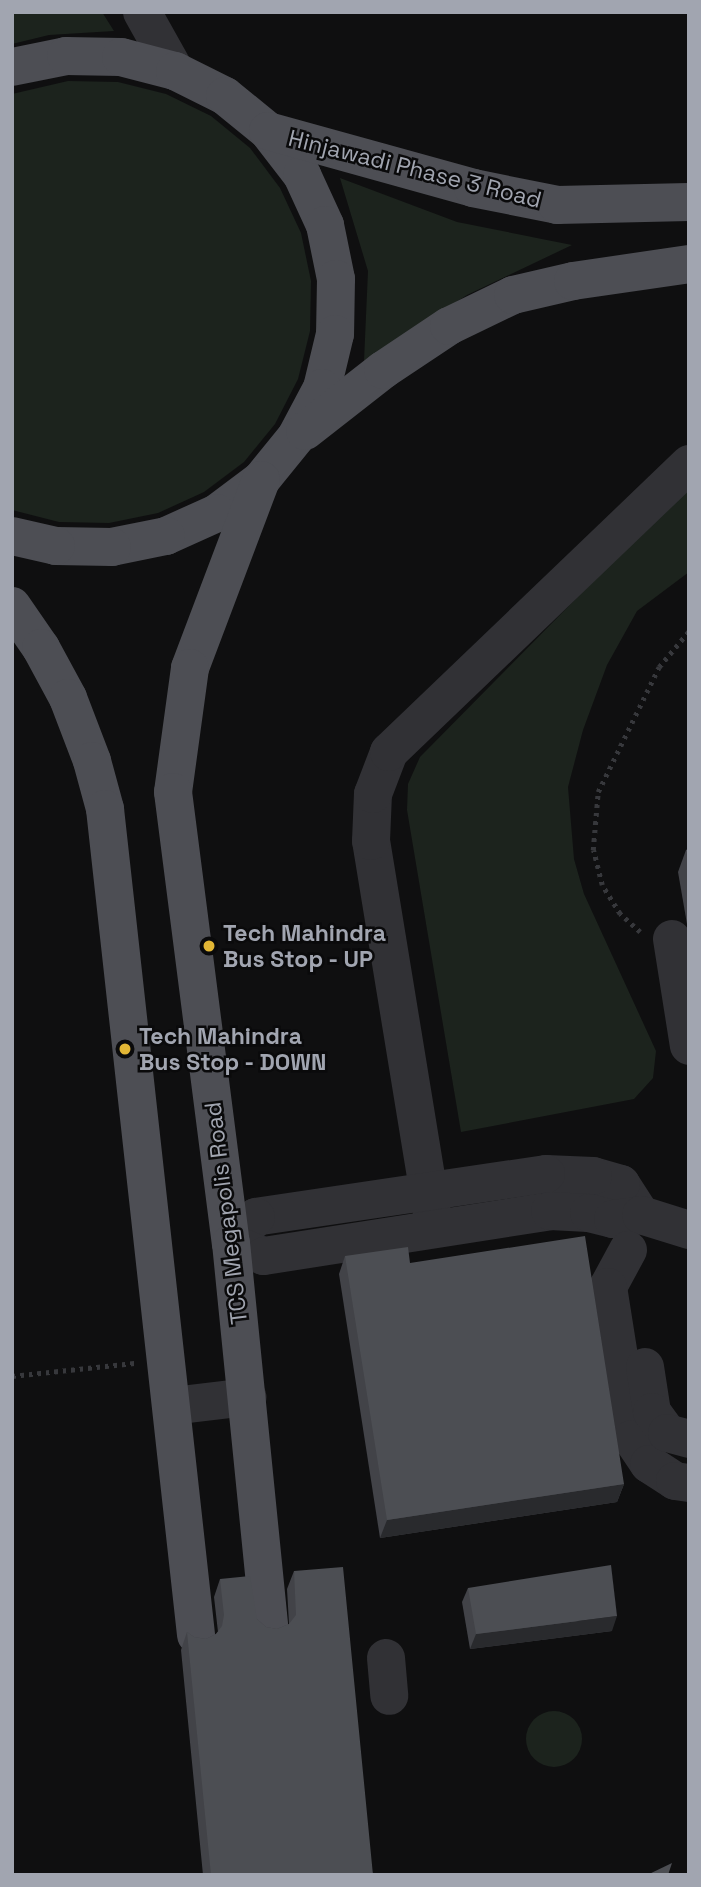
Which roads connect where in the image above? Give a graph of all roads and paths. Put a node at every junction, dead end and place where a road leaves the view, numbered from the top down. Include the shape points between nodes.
1 (142, 12) edge
2 (12, 67) edge
3 (176, 71) junction
4 (268, 131) junction
5 (689, 202) edge
6 (689, 264) edge
7 (296, 437) junction
8 (689, 464) edge
9 (261, 480) junction
10 (12, 536) edge
11 (12, 606) edge
12 (689, 631) edge
13 (672, 939) joint
14 (689, 1046) edge
15 (428, 1190) junction
16 (434, 1229) junction
17 (689, 1230) edge
18 (634, 1232) junction
19 (231, 1243) junction
20 (166, 1360) junction
21 (12, 1376) edge
22 (247, 1398) junction
23 (172, 1406) junction
24 (689, 1439) edge
25 (689, 1483) edge
26 (269, 1625) edge
27 (196, 1635) edge
28 (386, 1658) dead end
29 (389, 1696) dead end

1 - 3 street
2 - 3 main road via 66,56 121,57
3 - 4 main road via 225,96
4 - 5 main road, Hinjawadi Phase 3 Road via 473,188 557,205
4 - 7 main road via 307,187 324,225 336,279 335,334 322,388
6 - 7 main road via 513,295 449,326
7 - 9 main road
8 - 15 street via 389,752 373,794 372,841
9 - 10 main road via 217,513 166,536 112,547 56,547
9 - 19 main road, TCS Megapolis Road via 190,668 173,792
11 - 20 main road via 68,698 105,808
12 - 13 path via 659,667 598,792 593,850 602,885 620,914 637,931
13 - 14 street
15 - 16 street
15 - 18 street via 546,1174 593,1176 621,1184
15 - 19 street via 256,1217
16 - 18 street via 550,1211 614,1219
16 - 19 street via 264,1256
17 - 18 street
18 - 24 street via 652,1412 667,1433
18 - 25 street via 608,1287 632,1439 649,1464
19 - 22 main road, TCS Megapolis Road
20 - 21 path
20 - 23 main road
22 - 23 street
22 - 26 main road, TCS Megapolis Road
23 - 27 main road
28 - 29 street

